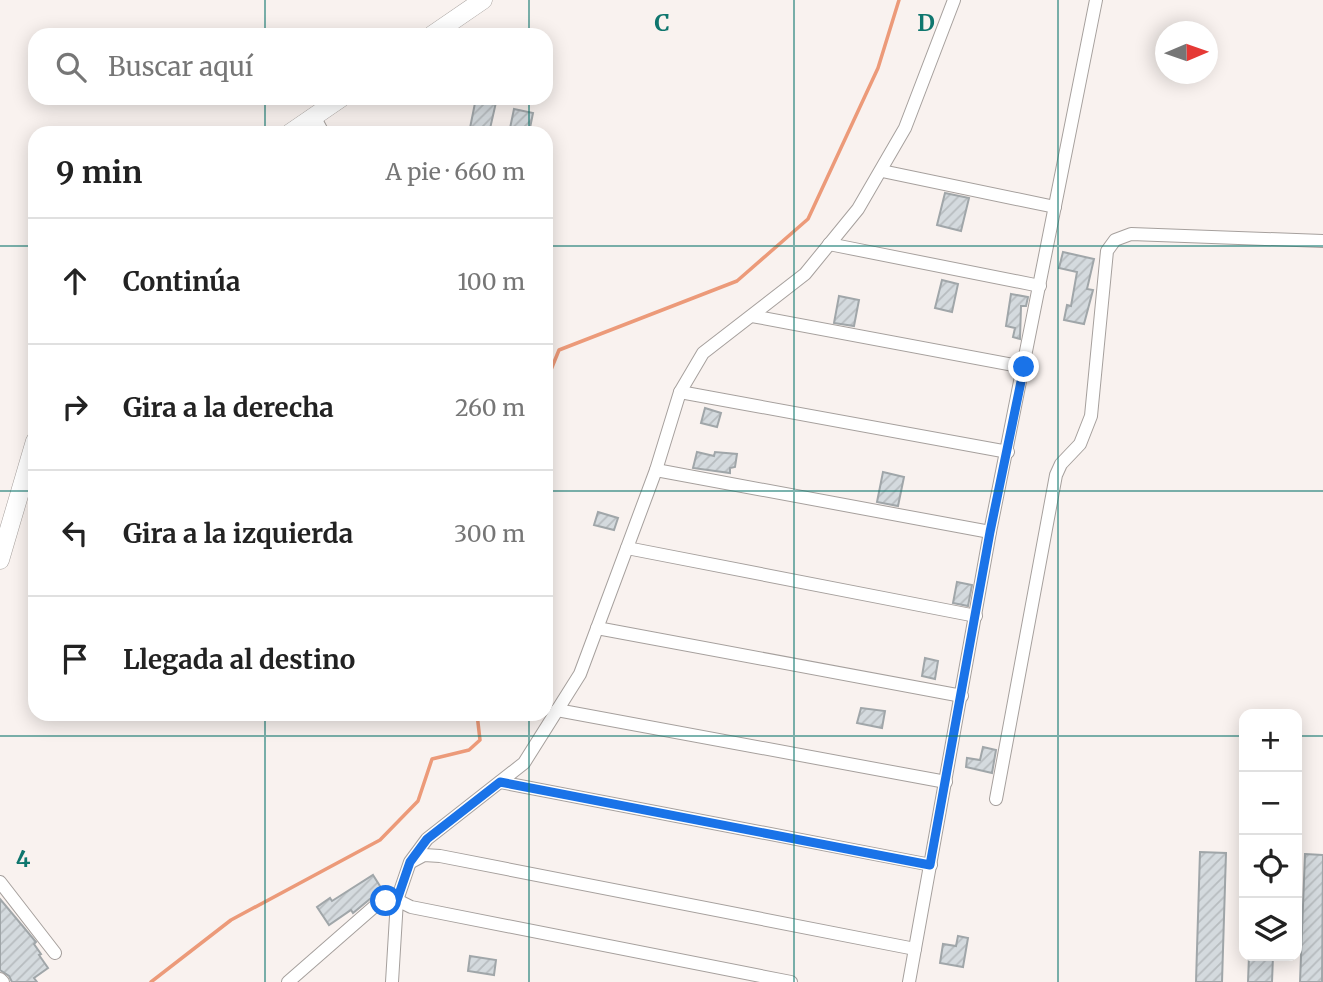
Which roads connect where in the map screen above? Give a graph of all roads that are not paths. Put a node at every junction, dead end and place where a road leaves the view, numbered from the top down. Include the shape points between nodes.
1 (483, 0) edge
2 (954, 0) edge
3 (1096, 0) edge
4 (442, 28) edge
5 (330, 105) edge
6 (314, 116) junction
7 (300, 126) edge
8 (319, 126) edge
9 (882, 171) junction
10 (1055, 207) junction
11 (1323, 240) edge
12 (829, 244) junction
13 (1040, 286) junction
14 (752, 316) junction
15 (1024, 367) junction
16 (680, 392) junction
17 (1008, 452) junction
18 (28, 465) edge
19 (656, 470) junction
20 (990, 532) junction
21 (627, 548) junction
22 (0, 560) edge
23 (976, 616) junction
24 (597, 628) junction
25 (962, 696) junction
26 (557, 710) junction
27 (553, 716) edge
28 (550, 721) edge
29 (500, 782) junction
30 (946, 782) junction
31 (996, 799) dead end
32 (410, 862) junction
33 (930, 865) junction
34 (0, 882) edge
35 (397, 900) junction
36 (915, 949) junction
37 (55, 953) dead end
38 (288, 982) edge
39 (392, 982) edge
40 (791, 982) edge
41 (909, 982) edge

1 - 4 main road
2 - 9 street via 905,128
3 - 10 street
5 - 6 main road
6 - 7 main road
6 - 8 street
9 - 10 street
9 - 12 street
10 - 13 street
11 - 31 street via 1131,234 1115,240 1107,251 1091,416 1080,444 1056,475
12 - 13 street
12 - 14 street via 805,274
13 - 15 street
14 - 15 street
14 - 16 street via 703,353
15 - 17 street
16 - 17 street
16 - 19 street
17 - 20 street
18 - 22 main road
19 - 20 street
19 - 21 street
20 - 23 street
21 - 23 street
21 - 24 street
23 - 25 street
24 - 25 street
24 - 26 street via 580,674
25 - 30 street
26 - 27 street
26 - 30 street
28 - 29 street via 524,763
29 - 32 street via 427,839
29 - 33 street
30 - 33 street
32 - 35 street
32 - 36 street via 424,855 440,856
33 - 36 street
34 - 37 street
35 - 38 street via 375,906
35 - 39 street
35 - 40 street via 411,907
36 - 41 street

